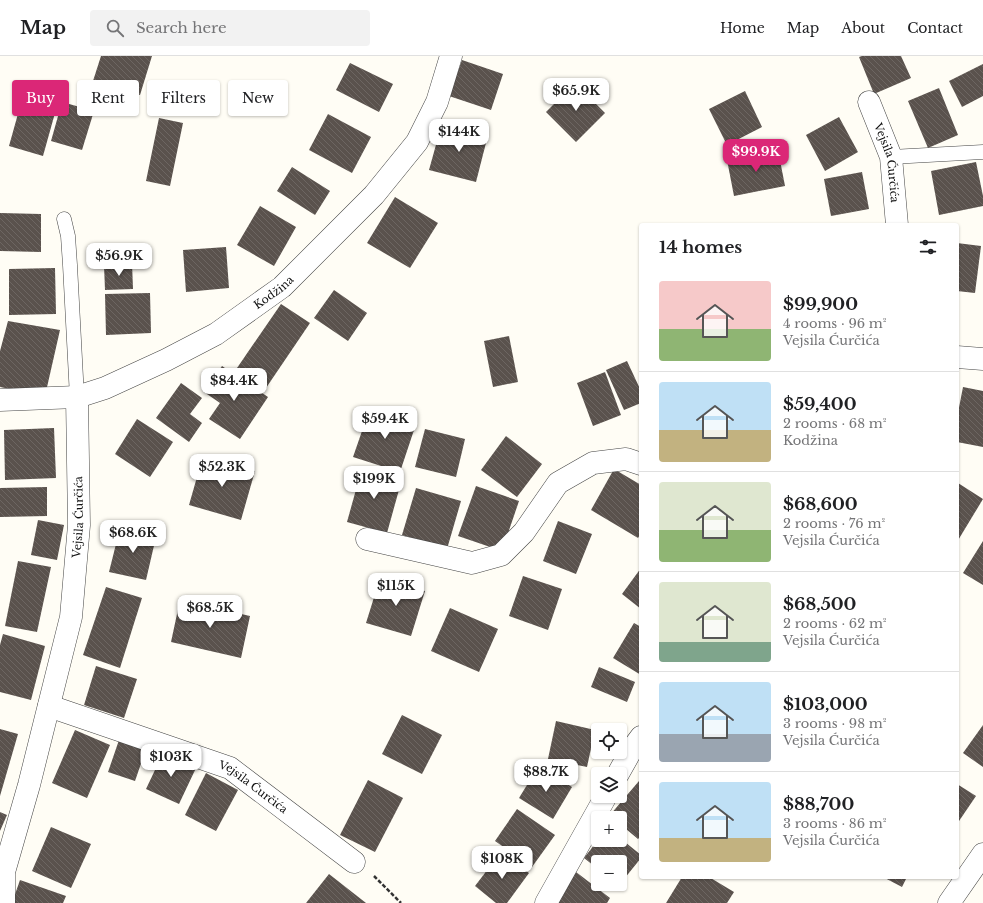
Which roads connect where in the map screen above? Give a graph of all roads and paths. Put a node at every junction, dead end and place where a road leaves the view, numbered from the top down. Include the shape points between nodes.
1 (451, 56) edge
2 (870, 102) dead end
3 (983, 152) edge
4 (891, 158) junction
5 (64, 218) dead end
6 (897, 223) edge
7 (959, 358) edge
8 (983, 359) edge
9 (77, 397) junction
10 (0, 400) edge
11 (639, 463) edge
12 (367, 539) dead end
13 (49, 706) junction
14 (639, 740) edge
15 (622, 767) edge
16 (602, 803) edge
17 (983, 854) edge
18 (354, 862) joint
19 (4, 903) edge
20 (401, 903) edge
21 (546, 903) edge
22 (949, 903) edge

1 - 9 street, Kodžina via 437,102 417,142 374,195 282,287 216,334 105,388
2 - 4 street, Vejsila Ćurčića
3 - 4 lane
4 - 6 street, Vejsila Ćurčića
5 - 9 lane via 68,236
7 - 8 street
9 - 10 street, Kodžina
9 - 13 street, Vejsila Ćurčića via 79,525 70,617
11 - 12 street via 626,459 593,463 558,483 524,532 501,555 472,563
13 - 18 street, Vejsila Ćurčića via 230,768
13 - 19 street, Vejsila Ćurčića via 4,872
14 - 15 street
16 - 21 street
17 - 22 street
18 - 20 path via 366,869

